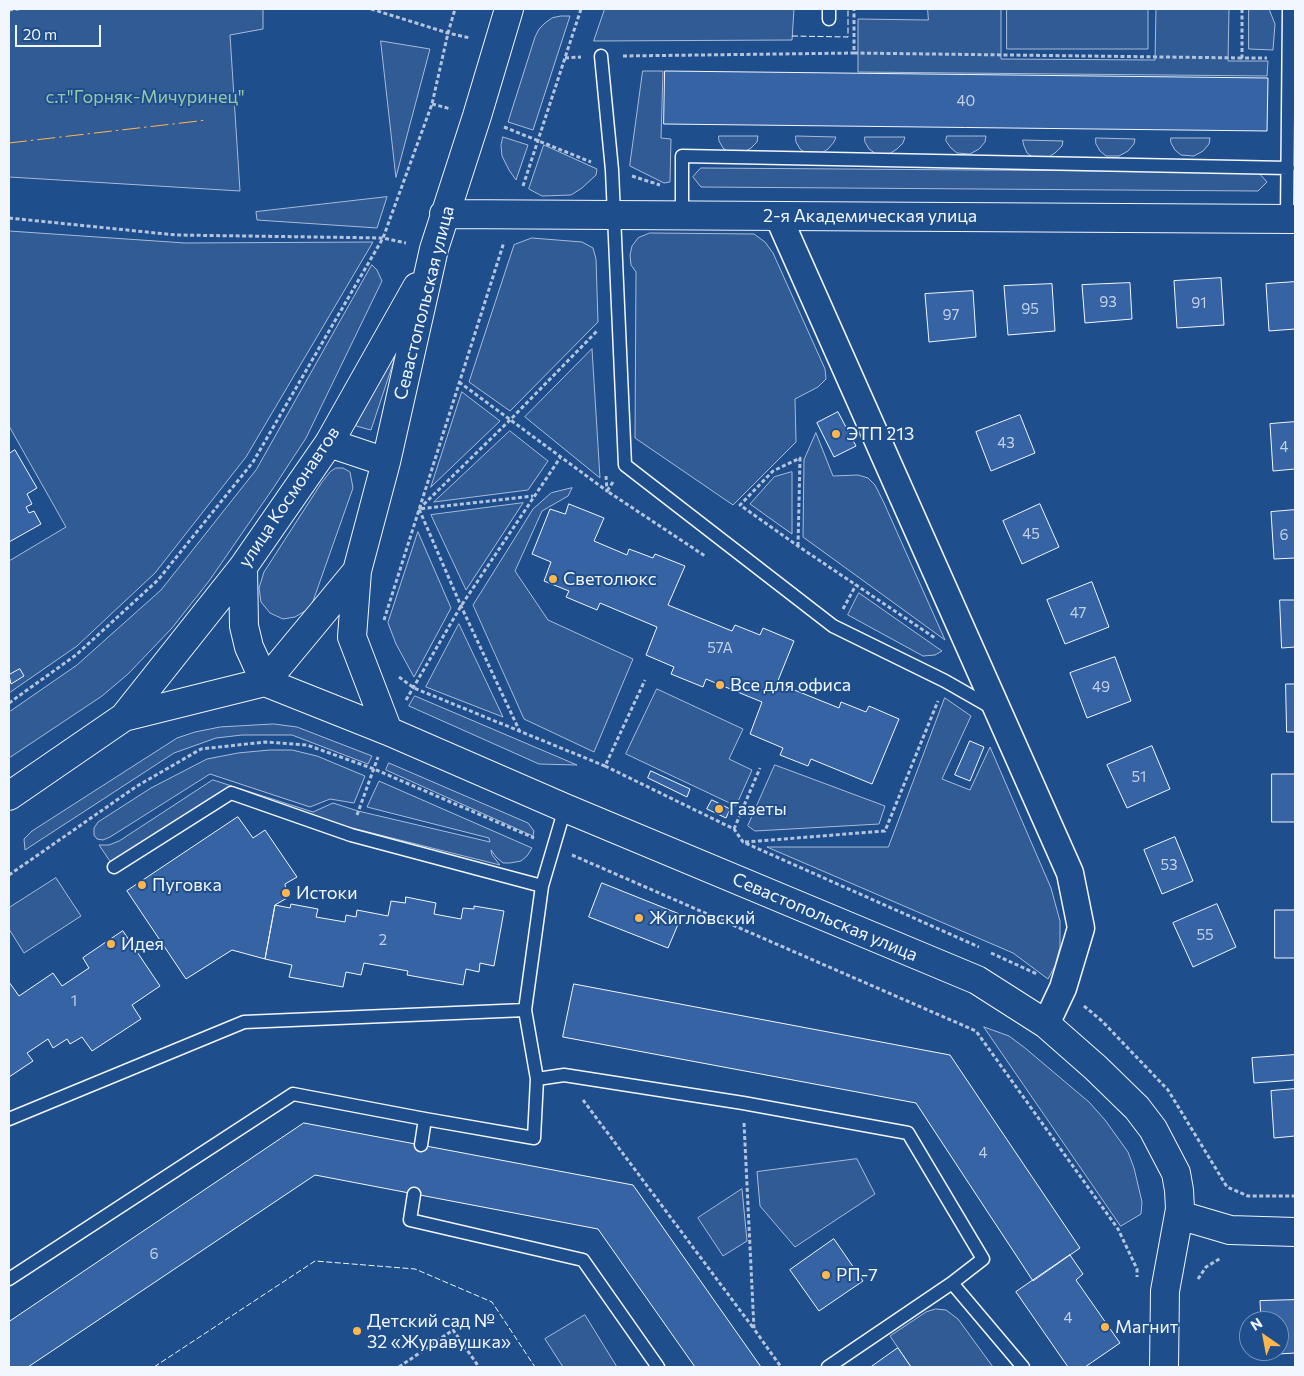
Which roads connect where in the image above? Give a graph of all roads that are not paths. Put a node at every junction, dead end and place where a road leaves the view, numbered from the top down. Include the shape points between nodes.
1 (509, 9) edge
2 (1289, 9) edge
3 (601, 56) road end
4 (1288, 168) junction
5 (444, 214) junction
6 (614, 215) junction
7 (682, 215) junction
8 (778, 216) junction
9 (1291, 218) edge
10 (432, 256) junction
11 (329, 443) junction
12 (386, 462) junction
13 (243, 567) junction
14 (356, 571) junction
15 (265, 682) junction
16 (998, 711) junction
17 (124, 717) junction
18 (388, 731) junction
19 (9, 796) edge
20 (565, 808) junction
21 (114, 867) dead end
22 (542, 886) junction
23 (525, 1010) junction
24 (1046, 1024) junction
25 (537, 1078) junction
26 (9, 1119) edge
27 (425, 1120) junction
28 (421, 1145) dead end
29 (414, 1194) dead end
30 (1179, 1215) junction
31 (1295, 1232) edge
32 (9, 1279) edge
33 (952, 1283) junction
34 (658, 1367) edge
35 (828, 1367) edge
36 (1024, 1367) edge
37 (1164, 1367) edge

1 - 5 main road, Севастопольская улица
2 - 4 lane
3 - 6 lane
4 - 7 lane via 682,156
4 - 9 lane
5 - 6 main road, 2-я Академическая улица
5 - 10 main road, Севастопольская улица
6 - 7 main road, 2-я Академическая улица
6 - 16 lane via 625,466 833,626
7 - 8 main road, 2-я Академическая улица
8 - 9 main road, 2-я Академическая улица
8 - 16 street
10 - 11 main road, улица Космонавтов
10 - 12 main road, Севастопольская улица
11 - 12 main road
11 - 13 main road, улица Космонавтов
12 - 14 main road, Севастопольская улица
13 - 15 main road via 244,626 249,647
13 - 17 main road, улица Космонавтов
14 - 15 main road, Севастопольская улица
14 - 18 main road, Севастопольская улица via 352,637
15 - 17 main road, улица Космонавтов
15 - 18 main road
16 - 24 street via 1070,873 1081,928 1062,988
17 - 19 main road, улица Космонавтов
18 - 20 main road, Севастопольская улица
20 - 22 lane
20 - 24 main road, Севастопольская улица via 977,980
21 - 22 lane via 231,793 351,835
22 - 23 lane
23 - 25 lane
23 - 26 lane via 244,1022
24 - 30 main road, Севастопольская улица via 1137,1108 1152,1129 1176,1173
25 - 27 lane via 534,1138
25 - 33 lane via 564,1075 908,1133 983,1259
27 - 28 lane
27 - 32 lane via 293,1094
29 - 34 lane via 410,1220 583,1260
30 - 31 main road via 1230,1230
30 - 37 main road, Севастопольская улица via 1165,1291
33 - 35 lane
33 - 36 lane

